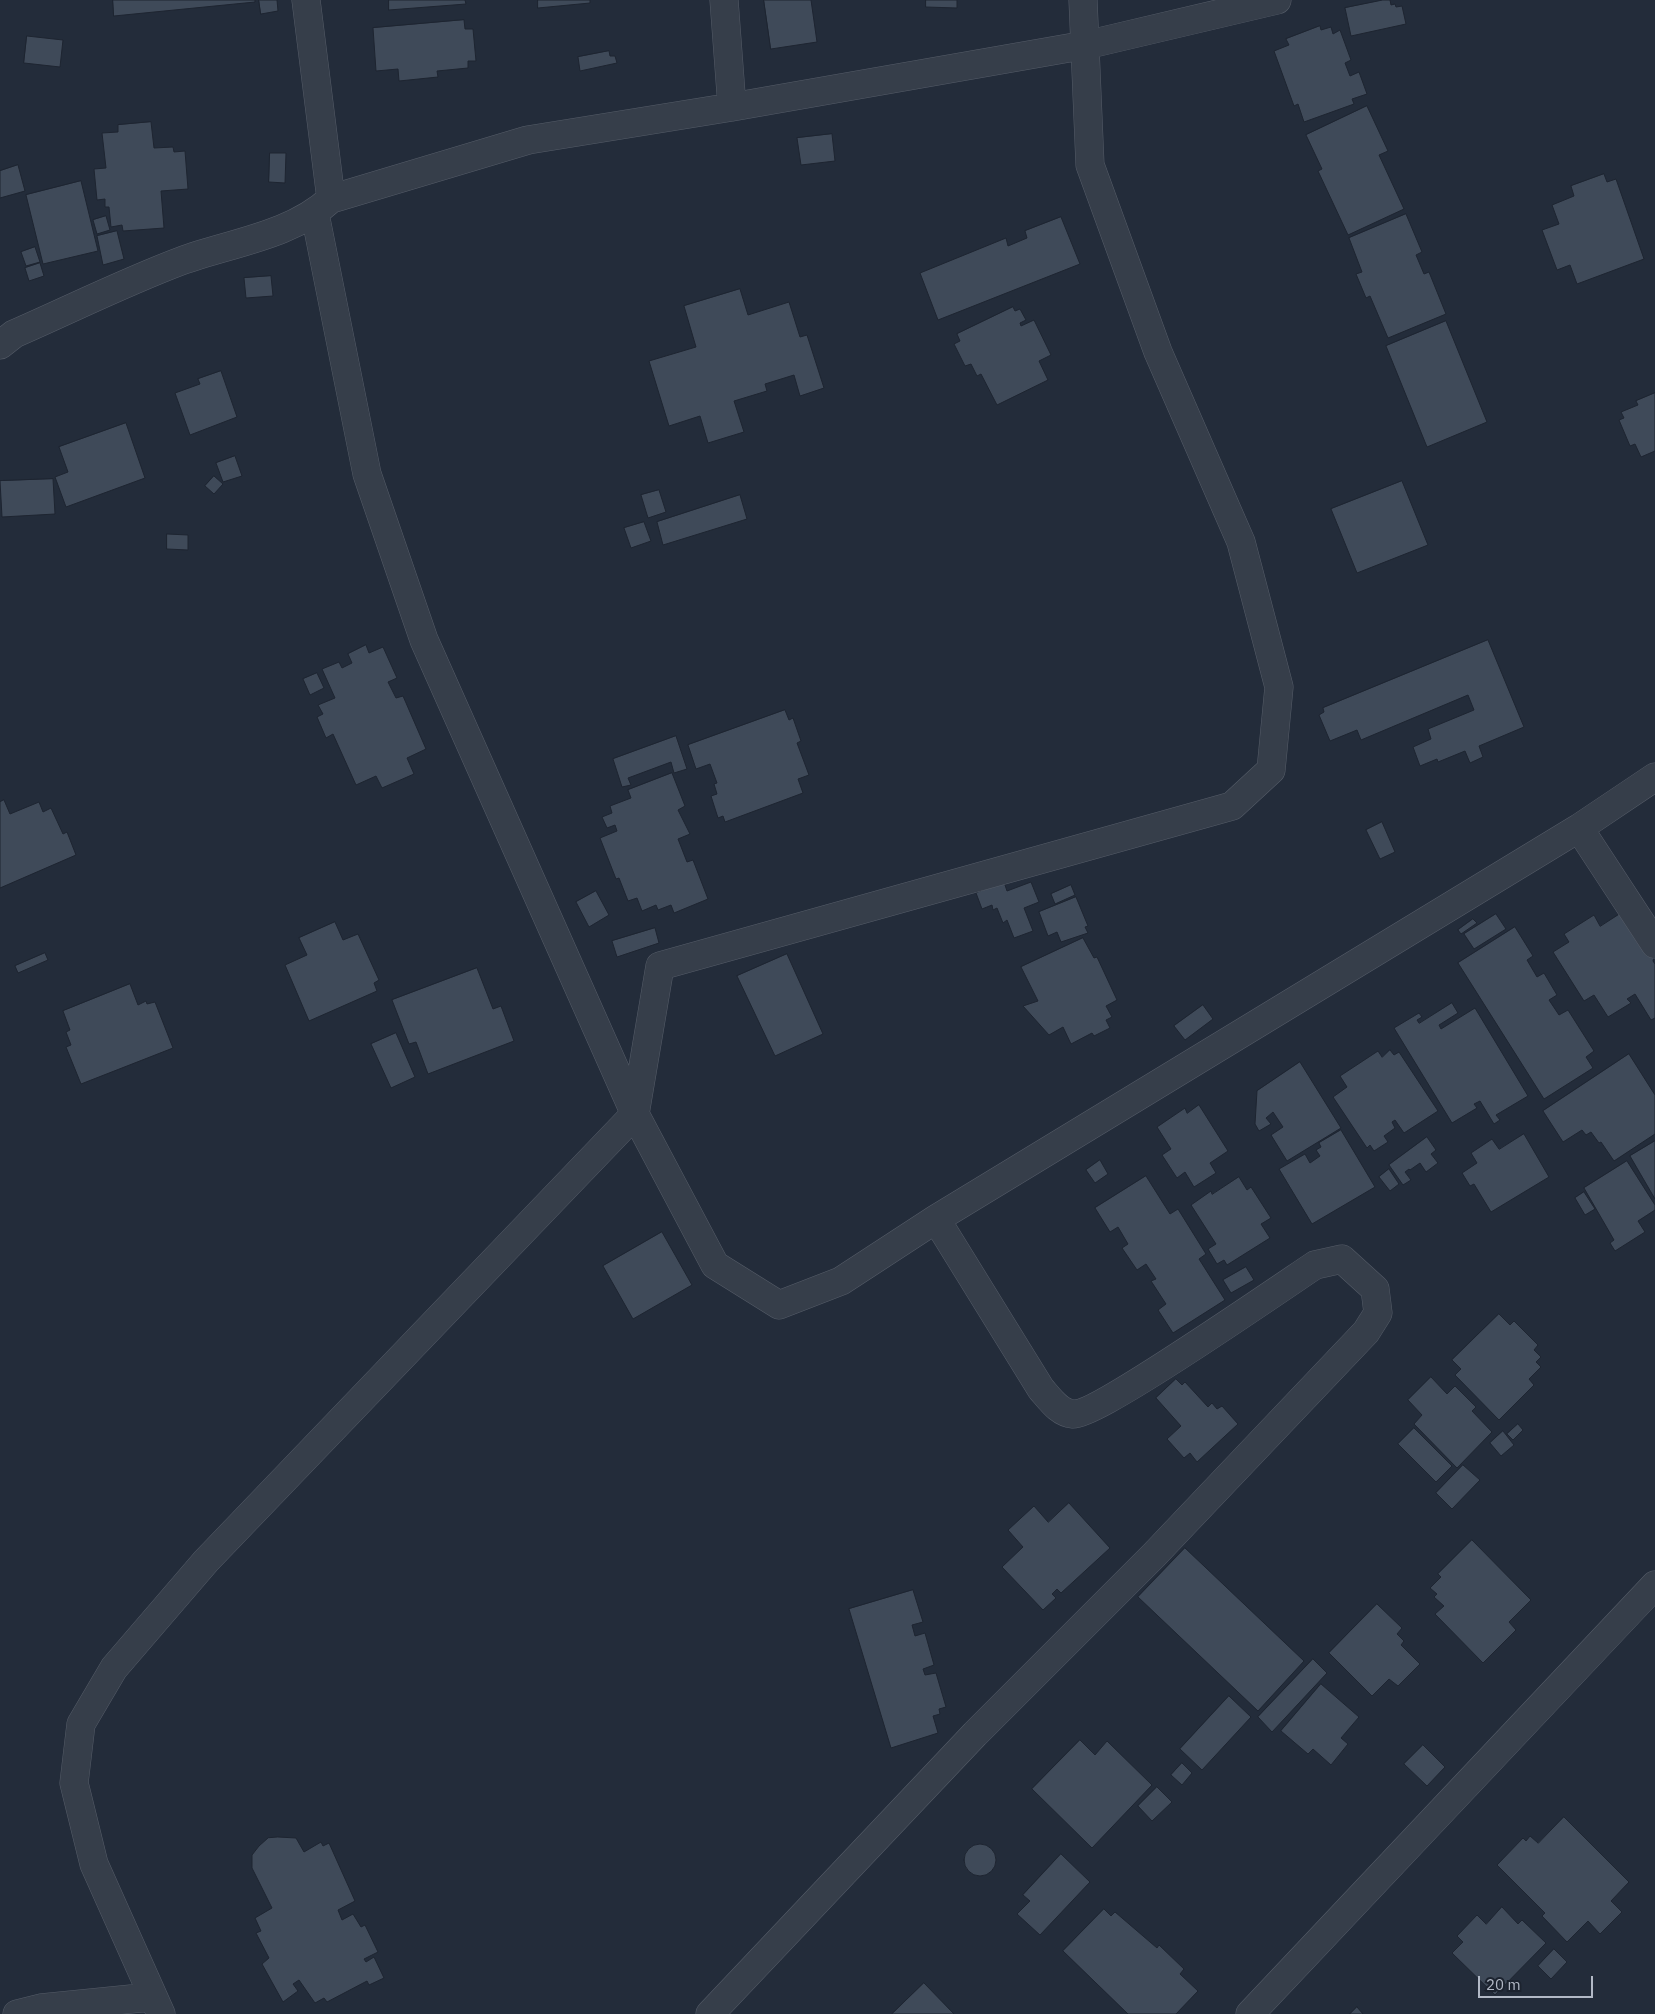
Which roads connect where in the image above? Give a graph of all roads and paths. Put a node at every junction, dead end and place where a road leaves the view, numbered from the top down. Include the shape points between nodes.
1 (306, 0) edge
2 (724, 0) edge
3 (1082, 0) edge
4 (1277, 0) edge
5 (1086, 45) junction
6 (732, 107) junction
7 (322, 207) junction
8 (0, 346) edge
9 (1655, 777) edge
10 (1579, 828) junction
11 (1655, 944) edge
12 (636, 1114) junction
13 (936, 1219) junction
14 (1655, 1584) edge
15 (156, 2005) edge
16 (17, 2014) edge
17 (710, 2014) edge
18 (1250, 2014) edge

1 - 7 street
2 - 6 street
3 - 5 street
4 - 5 street
5 - 6 street
5 - 12 street via 1090,165 1158,352 1241,542 1276,678 1271,770 1232,806 660,966
6 - 7 street via 528,140
7 - 8 street via 268,233 181,261 14,334
7 - 12 street via 368,474 424,640
9 - 10 street
10 - 11 street
10 - 13 street
12 - 13 street via 715,1265 779,1305 841,1281
12 - 15 street via 206,1562 114,1668 81,1724 74,1782 94,1864
13 - 17 street via 1041,1389 1062,1412 1075,1415 1116,1396 1315,1265 1342,1258 1375,1288 1378,1313 1366,1332 1154,1555 974,1734
14 - 18 street
15 - 16 street via 41,2008

